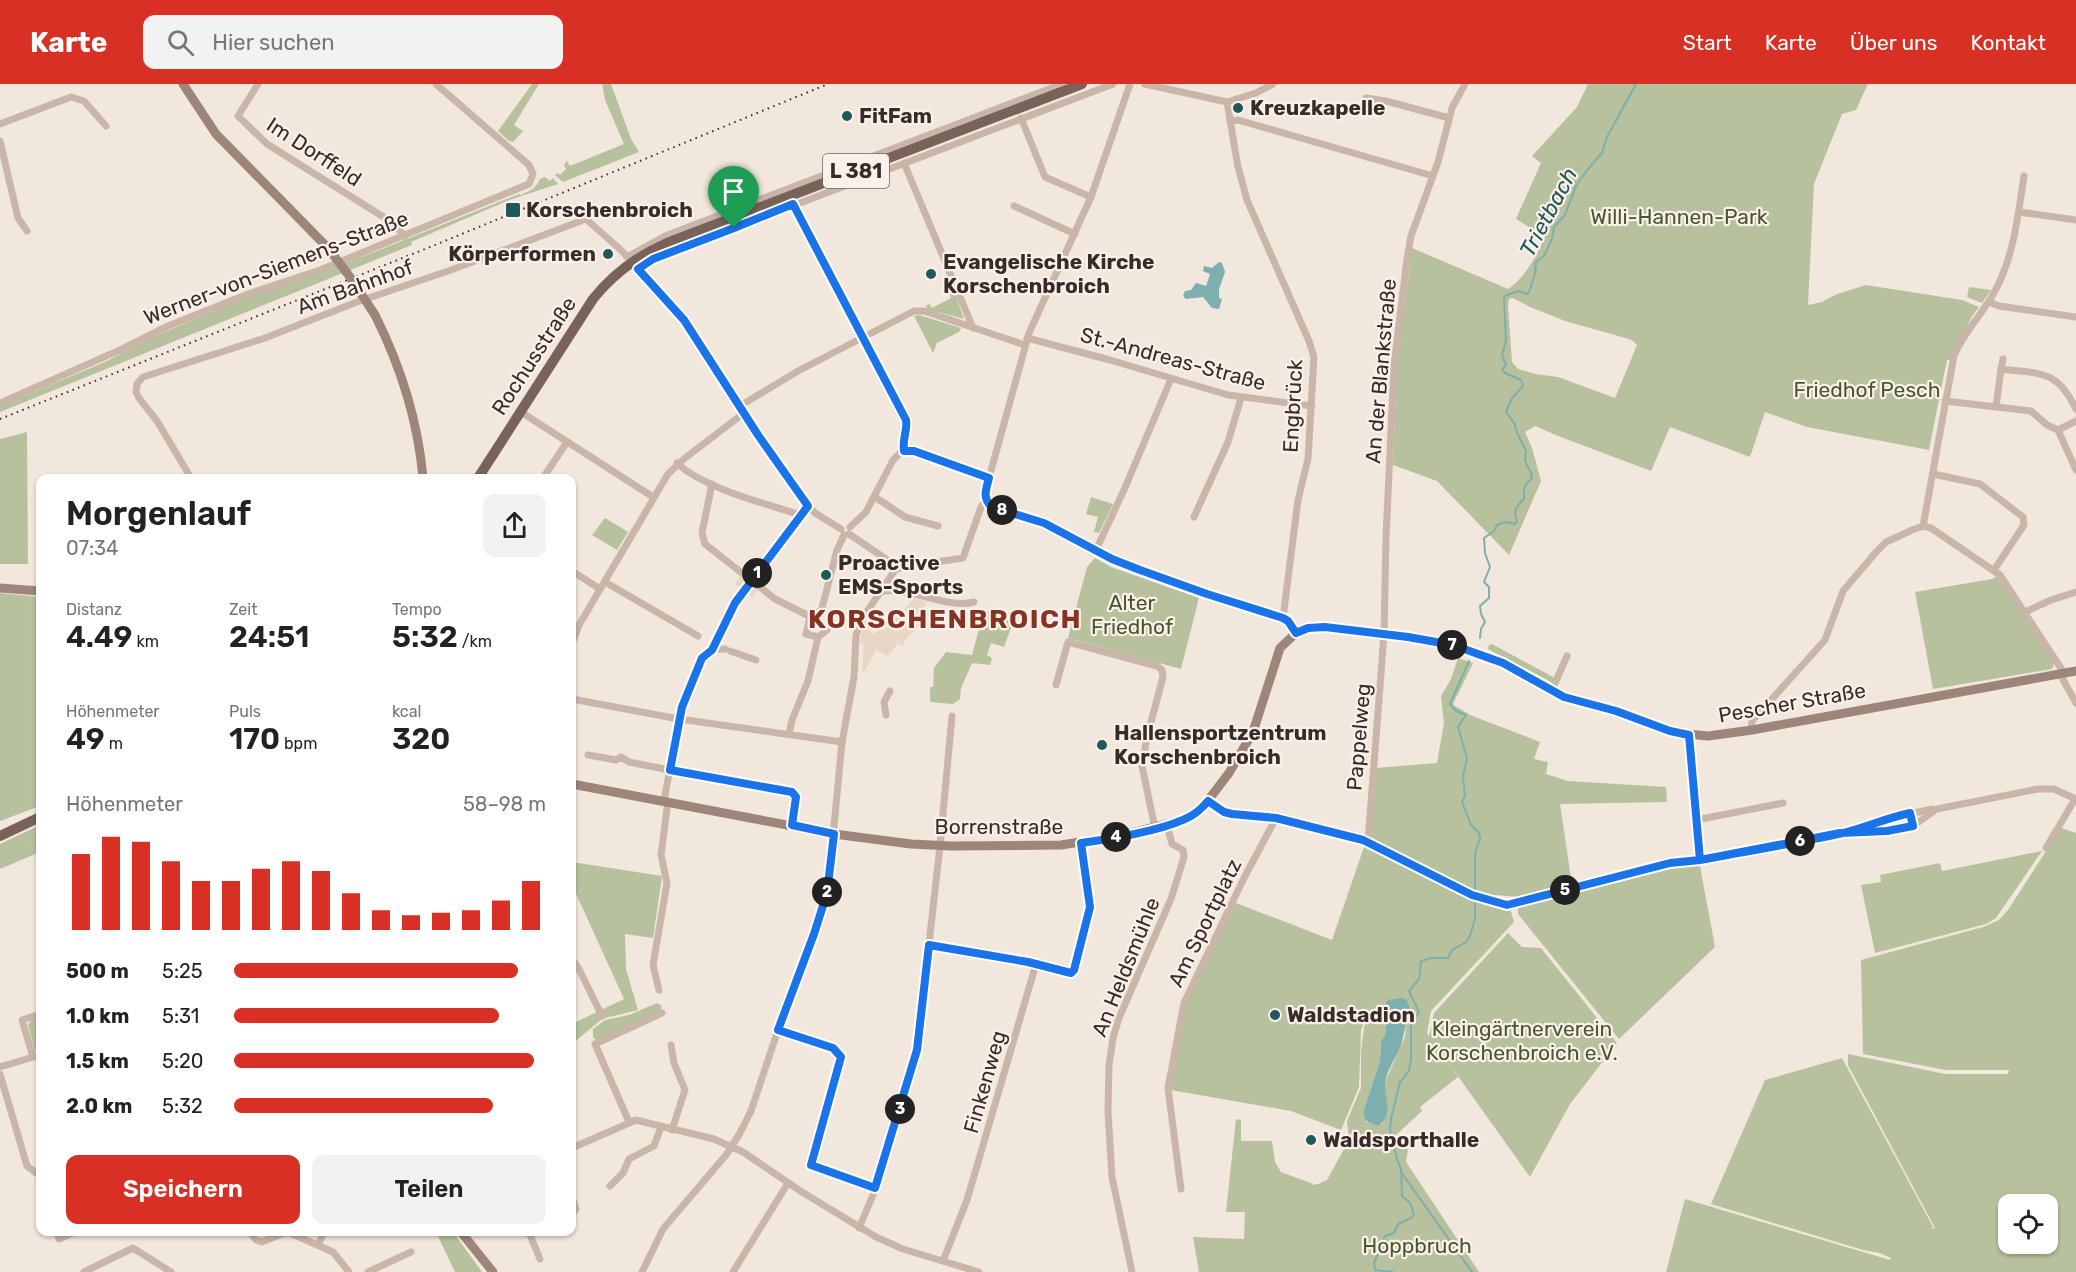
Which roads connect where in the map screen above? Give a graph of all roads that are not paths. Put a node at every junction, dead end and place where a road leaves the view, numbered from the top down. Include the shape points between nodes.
1 (183, 84) edge
2 (258, 84) edge
3 (436, 84) edge
4 (1062, 84) edge
5 (1082, 84) edge
6 (1113, 84) edge
7 (1130, 84) edge
8 (1145, 84) edge
9 (1273, 84) edge
10 (1465, 84) edge
11 (1366, 98) dead end
12 (1227, 102) junction
13 (1021, 118) junction
14 (1449, 118) junction
15 (1230, 121) junction
16 (0, 124) edge
17 (106, 126) dead end
18 (0, 141) edge
19 (904, 163) junction
20 (1433, 176) junction
21 (2024, 177) dead end
22 (1091, 197) junction
23 (793, 204) junction
24 (1014, 206) dead end
25 (2019, 212) junction
26 (2076, 220) edge
27 (27, 231) dead end
28 (1075, 234) junction
29 (405, 236) junction
30 (632, 262) junction
31 (1989, 302) junction
32 (2076, 317) edge
33 (973, 327) junction
34 (862, 337) junction
35 (1026, 341) junction
36 (2002, 359) dead end
37 (2001, 369) junction
38 (1171, 379) junction
39 (1241, 398) junction
40 (1945, 401) junction
41 (0, 403) edge
42 (1312, 406) junction
43 (1996, 407) junction
44 (2076, 409) edge
45 (742, 410) junction
46 (521, 412) junction
47 (2076, 421) edge
48 (2058, 430) junction
49 (567, 442) junction
50 (904, 451) junction
51 (678, 464) junction
52 (2076, 470) edge
53 (189, 474) edge
54 (423, 474) edge
55 (481, 474) edge
56 (546, 474) edge
57 (1933, 474) junction
58 (989, 478) junction
59 (712, 484) junction
60 (875, 496) junction
61 (653, 497) junction
62 (986, 500) junction
63 (808, 506) junction
64 (801, 516) junction
65 (1194, 517) dead end
66 (938, 526) dead end
67 (1923, 526) junction
68 (846, 532) junction
69 (1096, 550) junction
70 (895, 570) junction
71 (1994, 570) junction
72 (576, 574) edge
73 (751, 581) junction
74 (605, 582) junction
75 (0, 588) edge
76 (600, 589) junction
77 (36, 591) edge
78 (879, 592) junction
79 (2076, 592) edge
80 (974, 602) dead end
81 (811, 612) junction
82 (2025, 612) junction
83 (1283, 618) junction
84 (830, 624) dead end
85 (576, 633) edge
86 (1296, 633) junction
87 (1384, 634) junction
88 (818, 637) junction
89 (713, 647) junction
90 (1568, 656) dead end
91 (756, 660) dead end
92 (2076, 670) edge
93 (2062, 673) junction
94 (1056, 685) dead end
95 (1552, 690) junction
96 (890, 691) dead end
97 (576, 700) edge
98 (2076, 703) edge
99 (886, 715) dead end
100 (952, 716) dead end
101 (679, 719) junction
102 (1751, 730) junction
103 (789, 734) junction
104 (1689, 735) junction
105 (842, 742) junction
106 (588, 755) dead end
107 (670, 770) junction
108 (576, 784) edge
109 (2076, 799) edge
110 (666, 801) junction
111 (1208, 801) junction
112 (1783, 803) dead end
113 (1937, 809) junction
114 (1910, 813) junction
115 (1276, 818) junction
116 (36, 819) edge
117 (1884, 819) junction
118 (1696, 820) junction
119 (792, 825) junction
120 (1167, 825) junction
121 (1913, 826) junction
122 (1155, 828) junction
123 (1887, 831) junction
124 (1840, 833) junction
125 (834, 834) junction
126 (0, 836) edge
127 (1368, 842) junction
128 (1081, 843) junction
129 (940, 846) junction
130 (2046, 848) dead end
131 (1700, 860) junction
132 (929, 945) junction
133 (1036, 964) junction
134 (576, 965) edge
135 (659, 990) dead end
136 (662, 1014) dead end
137 (36, 1015) edge
138 (602, 1016) dead end
139 (778, 1030) junction
140 (671, 1045) dead end
141 (36, 1054) edge
142 (36, 1056) edge
143 (0, 1067) edge
144 (0, 1074) edge
145 (629, 1122) junction
146 (662, 1127) junction
147 (672, 1130) junction
148 (576, 1146) edge
149 (732, 1146) junction
150 (36, 1173) edge
151 (788, 1183) junction
152 (610, 1186) dead end
153 (875, 1188) junction
154 (1181, 1190) dead end
155 (859, 1228) junction
156 (254, 1236) edge
157 (279, 1236) edge
158 (298, 1236) edge
159 (322, 1236) edge
160 (464, 1236) edge
161 (530, 1236) edge
162 (318, 1245) junction
163 (411, 1252) dead end
164 (540, 1259) dead end
165 (943, 1261) junction
166 (84, 1272) edge
167 (171, 1272) edge
168 (350, 1272) edge
169 (368, 1272) edge
170 (493, 1272) edge
171 (642, 1272) edge
172 (733, 1272) edge
173 (979, 1272) edge
174 (1132, 1272) edge

1 - 54 main road, bridge via 216,134 328,248 375,315 408,394
2 - 29 street, Im Dorffeld via 238,116 250,129 267,144 386,218
3 - 29 street, Werner-von-Siemens-Straße via 530,165 532,180 524,188
4 - 30 street via 665,236
5 - 30 main road, L 381 via 667,243
6 - 13 street
7 - 22 street
8 - 12 street
9 - 12 street
10 - 14 street, An der Blankstraße
11 - 14 street
12 - 15 street, Engbrück
13 - 19 street
13 - 22 street via 1044,176
14 - 20 street, An der Blankstraße
15 - 20 street via 1238,120
15 - 42 street, Engbrück via 1247,200 1313,352
16 - 17 street via 71,97 84,101
18 - 27 street via 18,219
19 - 23 street
19 - 33 street
20 - 87 street, An der Blankstraße via 1410,242 1394,365
21 - 25 street
22 - 28 street
23 - 30 street via 658,257
23 - 34 street
24 - 28 street
25 - 26 street
25 - 31 street via 2009,256
28 - 35 street
29 - 41 street, Werner-von-Siemens-Straße via 168,326
30 - 45 street via 679,314
30 - 46 main road, Rochusstraße / L 381 via 593,299
30 - 53 street, Am Bahnhof via 589,220 582,219 265,338 146,375 138,381 139,398 154,415
31 - 32 street
31 - 40 street via 1956,349
33 - 34 street, St.-Andreas-Straße via 917,310
33 - 35 street, St.-Andreas-Straße
34 - 45 street, St.-Andreas-Straße via 798,371
34 - 50 street via 906,421
35 - 38 street, St.-Andreas-Straße
35 - 58 street
36 - 37 street
37 - 43 street
37 - 44 street via 2052,378 2066,390
38 - 39 street, St.-Andreas-Straße
38 - 69 street
39 - 42 street, St.-Andreas-Straße
39 - 65 street via 1228,442
40 - 43 street
40 - 57 street
42 - 83 street, Engbrück
43 - 48 street via 2033,412
45 - 51 street, St.-Andreas-Straße
45 - 63 street
46 - 49 street
46 - 55 main road, Rochusstraße / L 381
47 - 48 street
48 - 52 street
49 - 56 street
49 - 61 street
50 - 58 street via 914,451
50 - 60 street via 894,458
51 - 59 street
51 - 61 street, St.-Andreas-Straße
57 - 67 street
57 - 71 street via 1980,484 2024,518 2024,525
58 - 62 street
59 - 64 street
59 - 73 street via 703,539
60 - 66 street via 905,518
60 - 68 street via 864,515
61 - 74 street, St.-Andreas-Straße
62 - 69 street via 994,508 1044,523
62 - 70 street via 963,558
63 - 64 street
63 - 68 street
64 - 73 street
67 - 71 street
67 - 102 street via 1886,542 1849,583 1825,640 1752,721
68 - 70 street via 885,558
68 - 81 street via 837,549 821,612
69 - 83 street via 1185,587
70 - 78 street
71 - 82 street
72 - 76 street
73 - 81 street via 792,609 807,615
73 - 89 street via 730,610
74 - 76 street, St.-Andreas-Straße
74 - 89 street
75 - 77 main road
76 - 85 street, St.-Andreas-Straße
78 - 80 street via 899,591
78 - 105 street via 856,635 853,683
79 - 82 street
81 - 88 street via 806,634
82 - 93 street
83 - 86 street
84 - 88 street
86 - 87 main road, Pescher Straße via 1321,627
86 - 111 main road via 1277,653 1251,736
87 - 95 main road, Pescher Straße via 1462,648 1512,667
87 - 127 street, Pappelweg
88 - 103 street via 808,681
89 - 91 street
89 - 101 street via 702,658
90 - 95 street
92 - 93 main road, Pescher Straße
93 - 98 street
93 - 102 main road, Pescher Straße
94 - 122 street via 1068,642 1157,666 1163,671 1142,763
95 - 104 main road, Pescher Straße
96 - 99 street via 884,702
97 - 101 street
100 - 129 street
101 - 103 street
101 - 107 street
102 - 104 main road, Pescher Straße
103 - 105 street
104 - 118 street
105 - 125 street
106 - 107 street via 621,757
107 - 110 street
107 - 119 street via 792,792 796,797
108 - 110 main road, Borrenstraße
109 - 113 street via 2047,788
109 - 130 street
110 - 119 main road, Borrenstraße
110 - 135 street via 661,855 667,884 653,964
111 - 115 street via 1224,812
111 - 120 main road, Borrenstraße via 1197,813
112 - 118 street
113 - 114 street
113 - 121 street
114 - 117 street
114 - 121 street
115 - 127 street
115 - 154 street, Am Sportplatz via 1184,1003 1168,1086
116 - 126 main road
117 - 123 street
117 - 124 street
118 - 131 street
119 - 125 main road, Borrenstraße
120 - 122 main road, Borrenstraße
120 - 174 street, An Heldsmühle via 1172,844 1184,851 1184,857 1170,902 1119,1018 1108,1071 1112,1177
121 - 123 street
122 - 128 main road, Borrenstraße
123 - 124 street
124 - 131 street
125 - 129 main road, Borrenstraße
125 - 139 street via 827,893
127 - 131 street via 1476,897 1502,904 1641,869
128 - 129 main road, Borrenstraße
128 - 133 street via 1090,907 1074,970 1069,973
129 - 132 street
132 - 133 street
132 - 153 street via 917,1050
133 - 165 street, Finkenweg via 965,1208
134 - 138 street
136 - 145 street via 595,1044
137 - 141 street via 22,1020
139 - 149 street via 750,1114
139 - 153 street via 833,1048 841,1057 811,1165
140 - 147 street via 685,1089
142 - 143 street
144 - 150 street via 27,1167
145 - 146 street via 642,1120
145 - 148 street
146 - 147 street
146 - 152 street via 654,1146 629,1159 623,1173
147 - 149 street
149 - 151 street
149 - 171 street via 666,1225
151 - 155 street
151 - 172 street
153 - 155 street
155 - 165 street via 894,1246
156 - 157 street via 264,1242
158 - 162 street
159 - 162 street
160 - 170 main road
161 - 164 street
162 - 168 street via 336,1254
163 - 169 street
165 - 173 street
166 - 167 street via 134,1248

